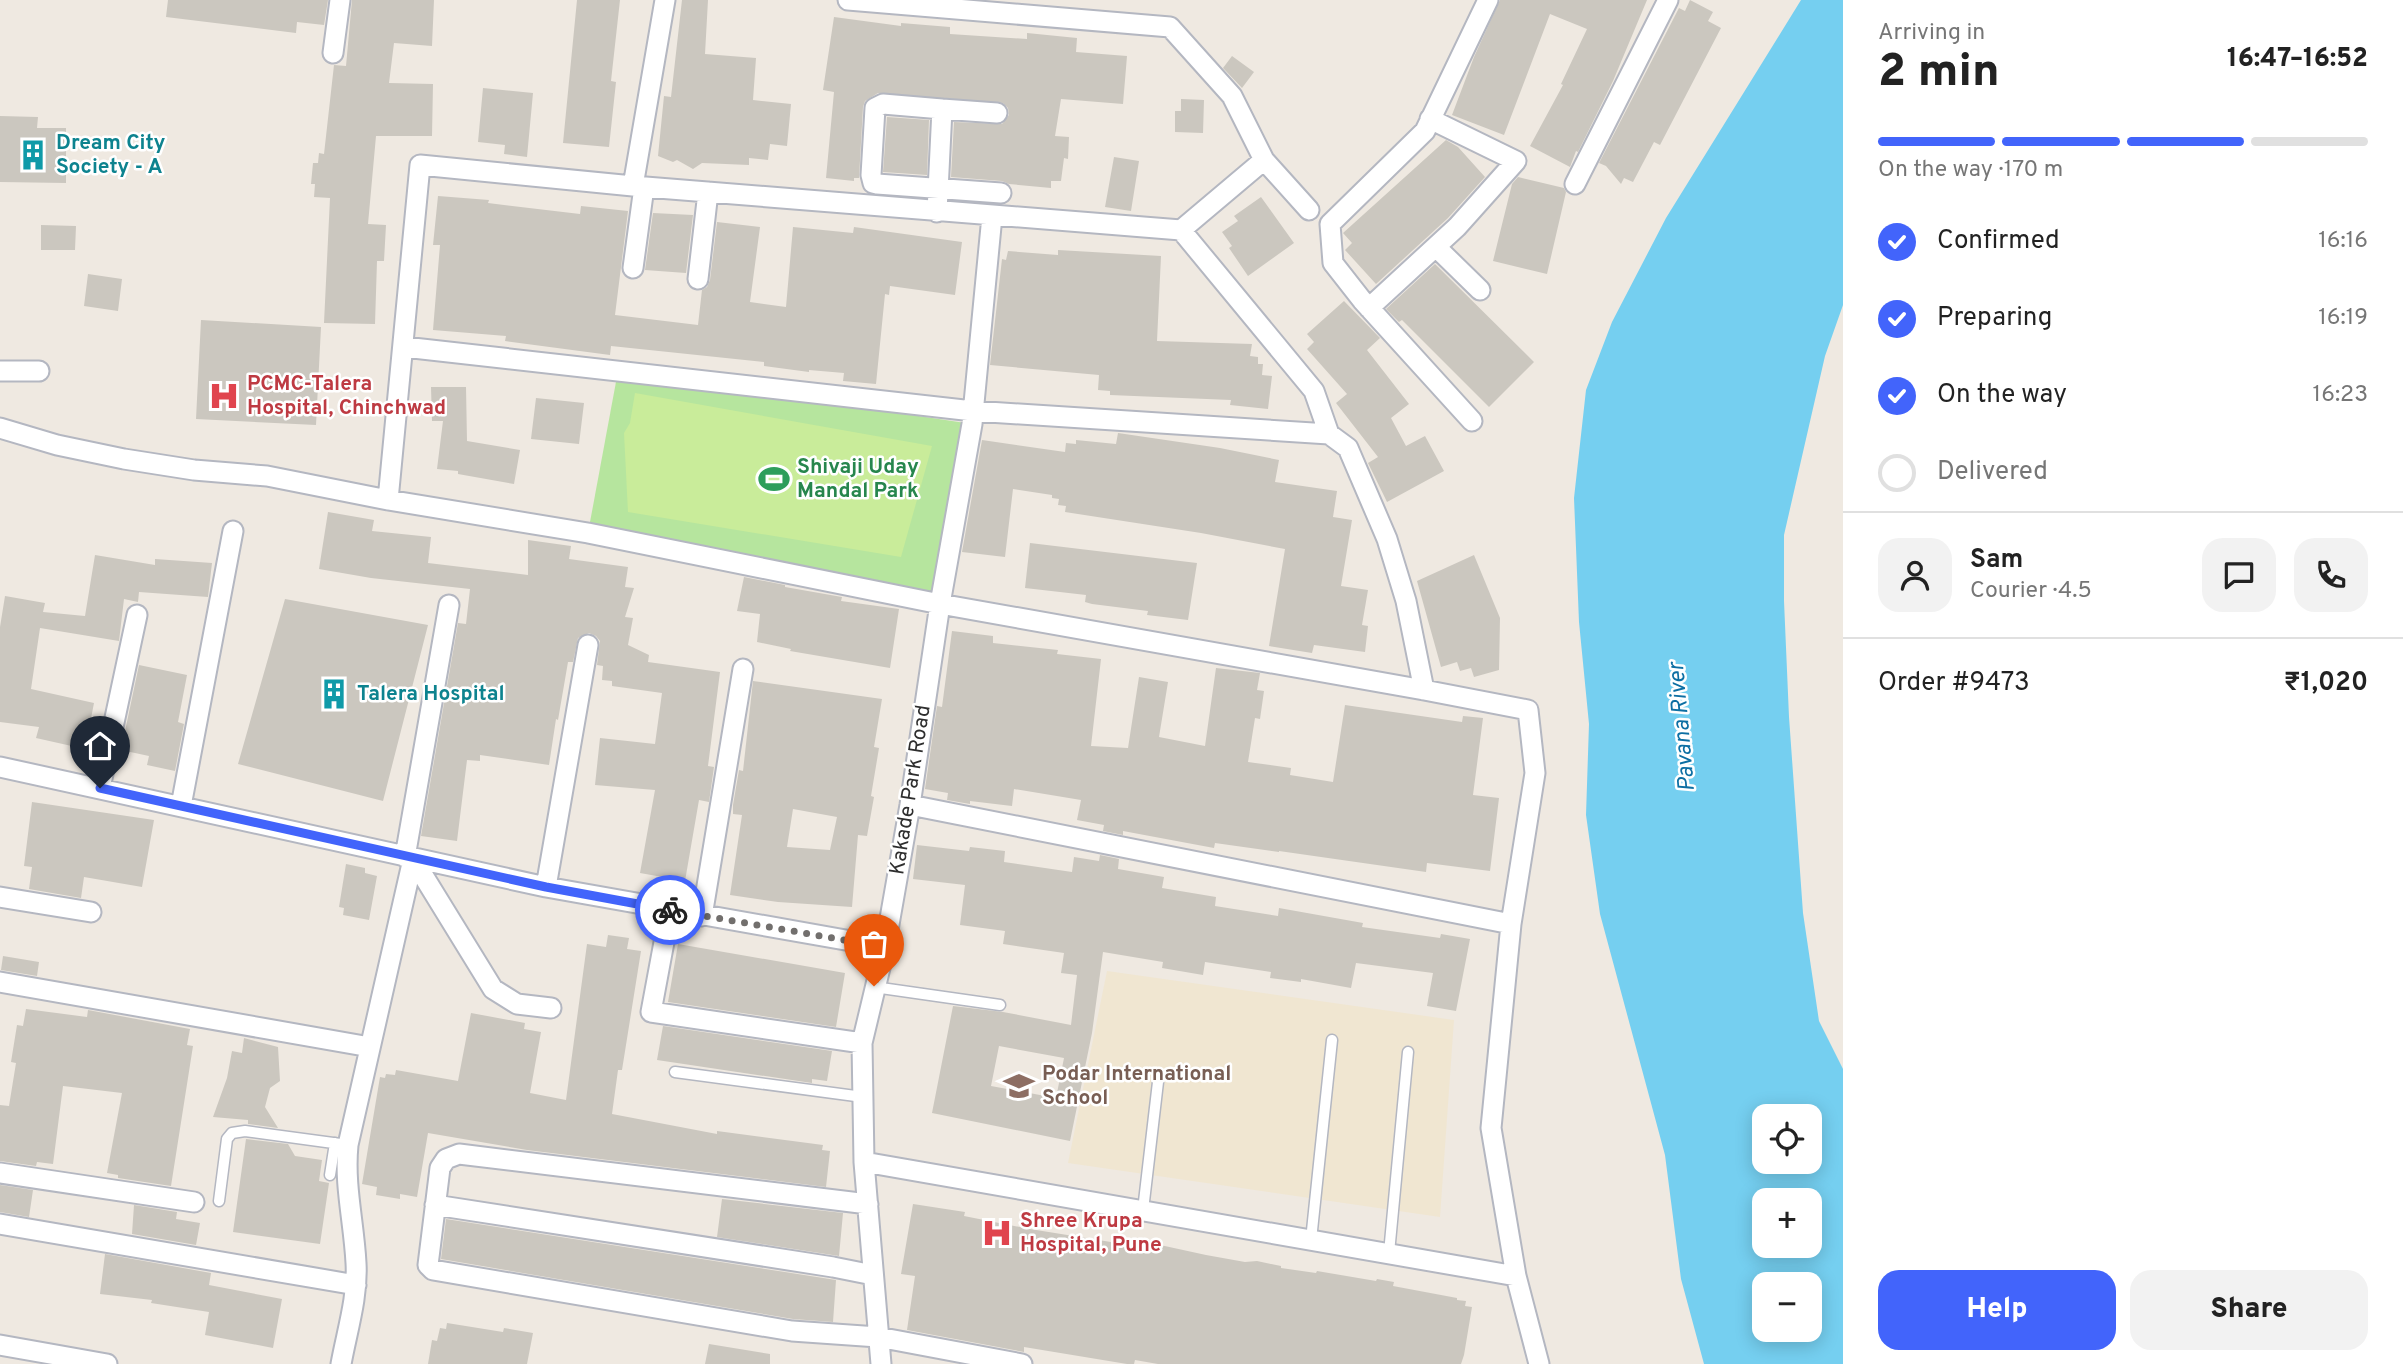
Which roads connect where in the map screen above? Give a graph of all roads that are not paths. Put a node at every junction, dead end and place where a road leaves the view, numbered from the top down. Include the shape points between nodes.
1 (340, 0) edge
2 (665, 0) edge
3 (848, 0) edge
4 (1488, 0) edge
5 (1668, 0) edge
6 (1046, 9) edge
7 (333, 53) dead end
8 (942, 109) junction
9 (997, 113) dead end
10 (1430, 119) junction
11 (1264, 160) junction
12 (1575, 184) dead end
13 (639, 186) junction
14 (939, 187) junction
15 (708, 192) junction
16 (1001, 193) dead end
17 (1309, 209) dead end
18 (937, 212) junction
19 (992, 216) junction
20 (1181, 230) junction
21 (1436, 247) junction
22 (633, 268) dead end
23 (698, 279) dead end
24 (1480, 290) dead end
25 (1369, 308) junction
26 (404, 347) junction
27 (0, 371) edge
28 (40, 371) dead end
29 (973, 411) junction
30 (1472, 421) dead end
31 (0, 428) edge
32 (1329, 434) junction
33 (388, 500) junction
34 (233, 531) dead end
35 (940, 604) junction
36 (449, 606) dead end
37 (137, 615) dead end
38 (588, 645) dead end
39 (743, 669) dead end
40 (1424, 690) junction
41 (0, 767) edge
42 (100, 788) junction
43 (910, 805) junction
44 (181, 806) junction
45 (409, 858) junction
46 (546, 887) junction
47 (0, 897) edge
48 (670, 910) junction
49 (91, 912) dead end
50 (702, 916) junction
51 (1511, 924) junction
52 (885, 947) junction
53 (0, 982) edge
54 (874, 986) junction
55 (1000, 1005) dead end
56 (551, 1008) dead end
57 (1332, 1040) dead end
58 (862, 1043) junction
59 (370, 1047) junction
60 (1408, 1052) dead end
61 (675, 1072) dead end
62 (1158, 1082) dead end
63 (863, 1097) junction
64 (341, 1144) junction
65 (864, 1162) junction
66 (0, 1173) edge
67 (330, 1175) dead end
68 (219, 1201) dead end
69 (194, 1202) dead end
70 (868, 1204) junction
71 (435, 1205) junction
72 (1143, 1210) junction
73 (0, 1224) edge
74 (1311, 1240) junction
75 (1389, 1253) junction
76 (873, 1275) junction
77 (1516, 1276) junction
78 (356, 1285) junction
79 (878, 1338) junction
80 (0, 1345) edge
81 (107, 1364) edge
82 (341, 1364) edge
83 (881, 1364) edge
84 (1022, 1364) edge
85 (1539, 1364) edge

1 - 7 street
2 - 13 street
3 - 6 street
4 - 10 street
5 - 12 street
6 - 11 street via 1170,27 1232,96
8 - 9 street
8 - 14 street
8 - 14 street via 883,104 875,108 871,175 877,184
10 - 21 street via 1516,162
10 - 25 street via 1425,131 1331,224 1333,263
11 - 17 street
11 - 20 street
13 - 15 street
13 - 22 street
13 - 26 street via 420,164
14 - 16 street
14 - 18 street
15 - 18 street
15 - 23 street
18 - 19 street
19 - 20 street
19 - 29 street, Kakade Park Road
20 - 32 street via 1314,391
21 - 24 street
21 - 25 street
25 - 30 street
26 - 29 street
26 - 33 street
27 - 28 street
29 - 32 street
29 - 35 street, Kakade Park Road
31 - 33 street via 124,459 267,476
32 - 40 street via 1348,447 1387,539 1406,601
33 - 35 street via 587,533
34 - 44 street
35 - 40 street
35 - 43 street, Kakade Park Road
36 - 45 street
37 - 42 street
38 - 46 street
39 - 50 street
40 - 51 street via 1528,710 1535,773
41 - 42 street
42 - 44 street
43 - 51 street
43 - 52 street, Kakade Park Road
44 - 45 street
45 - 46 street
45 - 56 street via 493,989 517,1004
45 - 59 street
46 - 48 street
47 - 49 street
48 - 50 street
48 - 58 street via 651,1012
50 - 52 street
51 - 77 street via 1491,1128
52 - 54 street, Kakade Park Road
53 - 59 street
54 - 55 lane
54 - 58 street, Kakade Park Road
57 - 74 lane
58 - 63 street, Kakade Park Road
59 - 64 street
60 - 75 lane
61 - 63 lane
62 - 72 lane
63 - 65 street, Kakade Park Road
64 - 67 lane
64 - 68 lane via 232,1133 227,1139
64 - 78 street
65 - 70 street, Kakade Park Road
65 - 72 street
66 - 69 street
70 - 71 street via 459,1154 442,1162
70 - 76 street, Kakade Park Road
71 - 76 street
71 - 79 street via 428,1258 433,1270 792,1331
72 - 74 street
73 - 78 street
74 - 75 street
75 - 77 street
76 - 79 street, Kakade Park Road
77 - 85 street
78 - 82 street
79 - 83 street, Kakade Park Road
79 - 84 street
80 - 81 street

